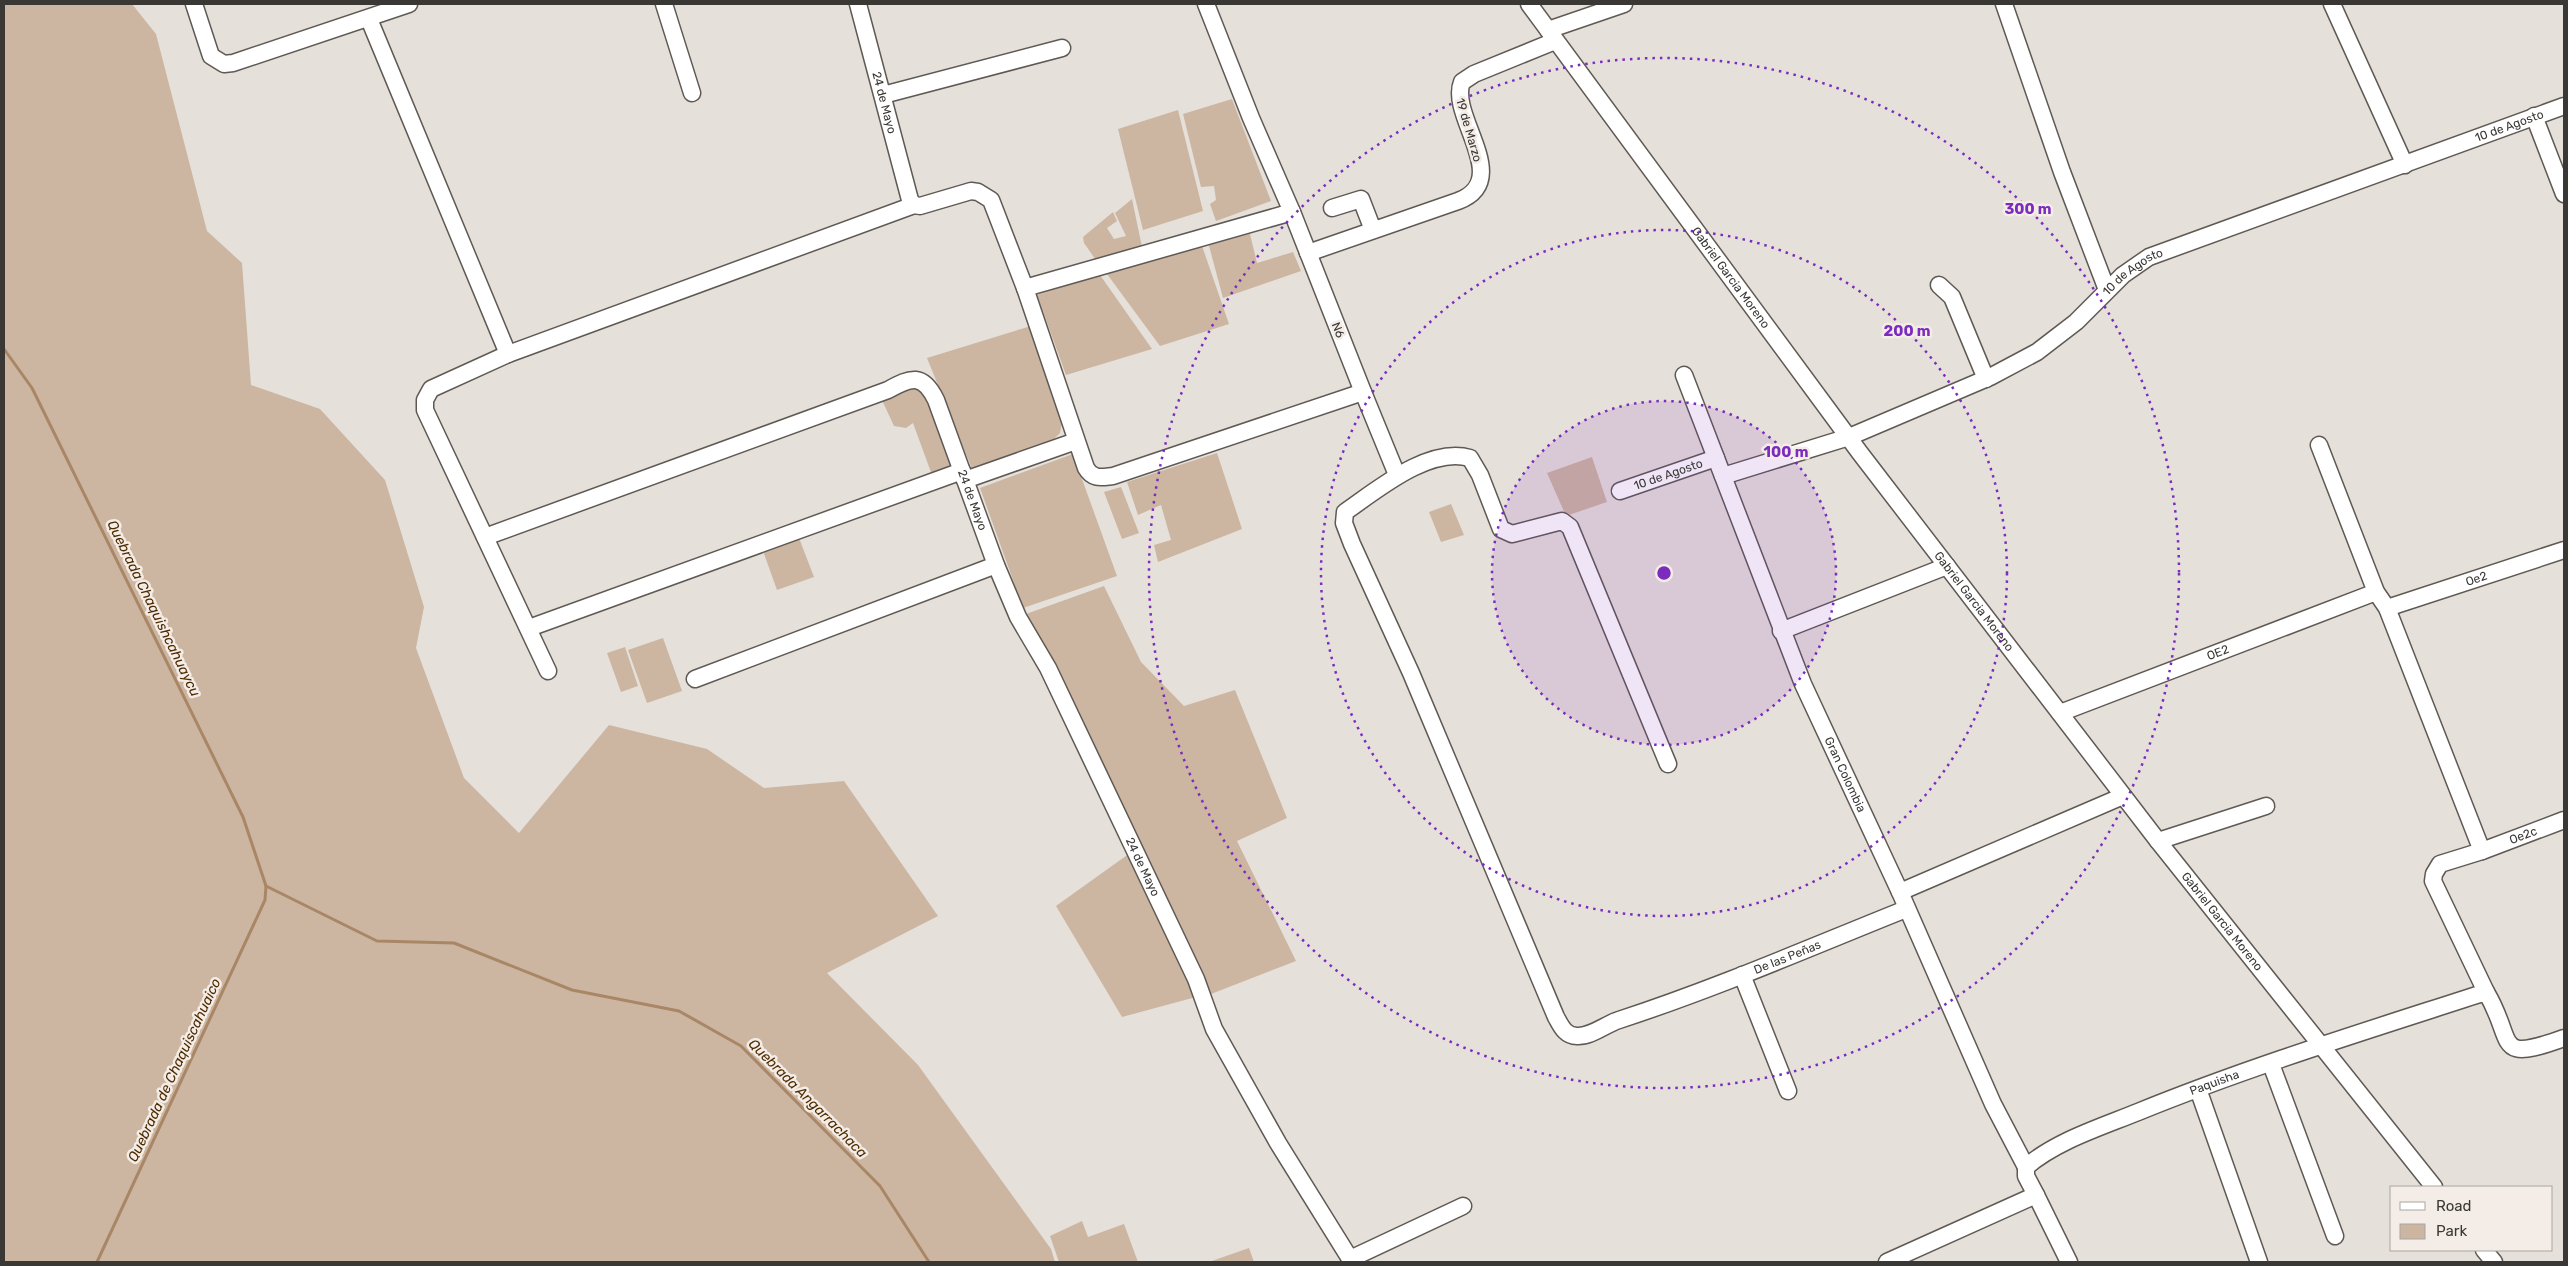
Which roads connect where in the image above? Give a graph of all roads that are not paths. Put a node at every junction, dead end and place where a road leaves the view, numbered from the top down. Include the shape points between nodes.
1 (194, 4) edge
2 (409, 4) edge
3 (664, 4) edge
4 (858, 4) edge
5 (1206, 4) edge
6 (1529, 4) edge
7 (1624, 4) edge
8 (2004, 4) edge
9 (2332, 4) edge
10 (369, 19) junction
11 (1552, 36) junction
12 (1062, 48) dead end
13 (692, 93) dead end
14 (883, 95) junction
15 (2564, 106) edge
16 (2534, 116) junction
17 (2405, 165) junction
18 (2564, 194) edge
19 (914, 205) junction
20 (1332, 208) dead end
21 (1292, 212) junction
22 (1373, 230) junction
23 (1308, 253) junction
24 (1939, 285) dead end
25 (1025, 288) junction
26 (2107, 290) junction
27 (508, 354) junction
28 (1684, 375) dead end
29 (1986, 379) junction
30 (1363, 392) junction
31 (1849, 437) junction
32 (1076, 441) junction
33 (2319, 445) dead end
34 (1716, 458) junction
35 (962, 470) junction
36 (1397, 475) junction
37 (1724, 476) junction
38 (1620, 491) dead end
39 (485, 537) junction
40 (2564, 550) edge
41 (996, 565) junction
42 (1946, 566) junction
43 (2376, 592) junction
44 (2387, 608) junction
45 (529, 628) junction
46 (1781, 631) junction
47 (548, 671) dead end
48 (695, 679) dead end
49 (2060, 713) junction
50 (1668, 764) dead end
51 (2123, 796) junction
52 (2266, 806) dead end
53 (2564, 820) edge
54 (2158, 841) junction
55 (2482, 851) junction
56 (1900, 892) junction
57 (1906, 909) junction
58 (1742, 975) junction
59 (2486, 992) junction
60 (2562, 1044) edge
61 (2322, 1046) junction
62 (2271, 1064) junction
63 (2198, 1089) junction
64 (1788, 1091) dead end
65 (2026, 1167) junction
66 (2433, 1186) edge
67 (2036, 1195) junction
68 (1463, 1206) dead end
69 (2335, 1236) dead end
70 (2485, 1251) edge
71 (1351, 1261) edge
72 (1886, 1262) edge
73 (2069, 1262) edge
74 (2259, 1262) edge
75 (2494, 1262) edge

1 - 10 street via 211,56 224,64
2 - 10 street
3 - 13 street
4 - 14 street, 24 de Mayo
5 - 21 street, N6
6 - 11 street, Gabriel Garcia Moreno
7 - 11 street, 19 de Marzo
8 - 26 street
9 - 17 street
10 - 27 street
11 - 22 street, 19 de Marzo via 1462,82 1459,95 1480,158 1480,176 1473,192 1466,198
11 - 31 street, Gabriel Garcia Moreno
12 - 14 street
14 - 19 street, 24 de Mayo
15 - 16 street, 10 de Agosto
16 - 17 street, 10 de Agosto
16 - 18 street
17 - 26 street, 10 de Agosto via 2149,257
19 - 25 street via 930,204 971,191 985,195 991,200
19 - 27 street
20 - 22 street via 1361,199
21 - 23 street, N6
21 - 25 street
22 - 23 street, 19 de Marzo
23 - 30 street, N6
24 - 29 street via 1952,298
25 - 32 street
26 - 29 street, 10 de Agosto via 2076,322 2045,346
27 - 39 street via 431,389 425,400 426,410
28 - 34 street, Gran Colombia
29 - 31 street, 10 de Agosto
30 - 32 street via 1113,476 1100,478 1091,475
30 - 36 street, N6
31 - 37 street, 10 de Agosto
31 - 42 street, Gabriel Garcia Moreno
32 - 35 street
33 - 43 street
34 - 37 street, Gran Colombia
34 - 38 street, 10 de Agosto
35 - 39 street, 24 de Mayo via 932,392 923,381 910,380
35 - 41 street, 24 de Mayo
35 - 45 street
36 - 50 street, De las Peñas via 1432,460 1459,455 1470,458 1501,529 1512,534 1555,521 1562,521 1570,527
36 - 58 street, De las Peñas via 1345,512 1344,522 1562,1029 1579,1037
37 - 46 street, Gran Colombia
39 - 45 street
40 - 44 street, Oe2
41 - 48 street
41 - 71 street, 24 de Mayo via 1018,617 1048,668 1196,979 1214,1029 1278,1143
42 - 46 street
42 - 49 street, Gabriel Garcia Moreno
43 - 44 street
43 - 49 street, OE2
44 - 55 street
45 - 47 street
46 - 56 street, Gran Colombia via 1802,684
49 - 51 street, Gabriel Garcia Moreno
51 - 54 street, Gabriel Garcia Moreno
51 - 56 street
52 - 54 street
53 - 55 street, Oe2c
54 - 61 street, Gabriel Garcia Moreno
55 - 59 street, Oe2c via 2440,864 2433,881
56 - 57 street, Gran Colombia
57 - 58 street, De las Peñas
57 - 65 street, Gran Colombia via 1993,1104
58 - 64 street
59 - 60 street via 2507,1042 2514,1049
59 - 61 street, Paquisha
61 - 62 street, Paquisha
61 - 66 street, Gabriel Garcia Moreno
62 - 63 street, Paquisha
62 - 69 street
63 - 65 street, Paquisha via 2086,1133 2036,1158
63 - 74 street
65 - 67 street via 2026,1176
67 - 72 street
67 - 73 street
68 - 71 street
70 - 75 street

